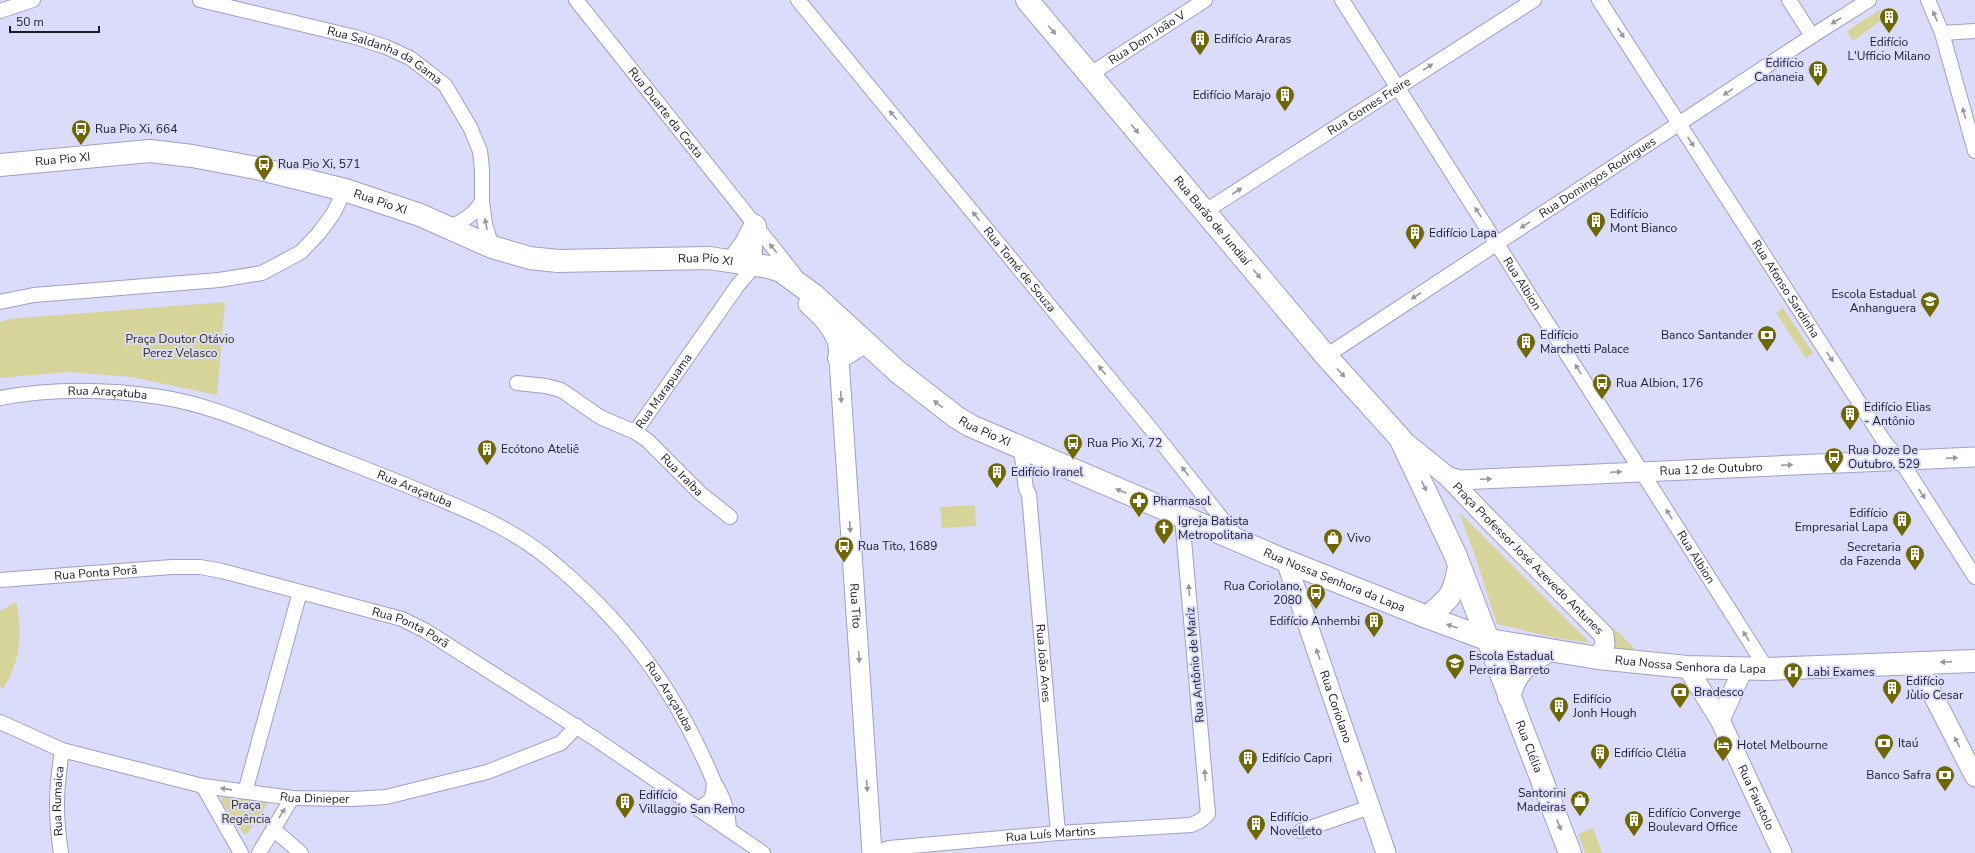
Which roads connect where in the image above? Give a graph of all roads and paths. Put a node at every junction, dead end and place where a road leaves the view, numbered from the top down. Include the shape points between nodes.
1 (34, 0) edge
2 (200, 0) edge
3 (576, 0) edge
4 (798, 0) edge
5 (1027, 0) edge
6 (1204, 0) edge
7 (1342, 0) edge
8 (1534, 0) edge
9 (1599, 0) edge
10 (1788, 0) edge
11 (1869, 0) edge
12 (1928, 0) edge
13 (0, 11) edge
14 (1975, 31) edge
15 (1942, 33) junction
16 (1812, 36) junction
17 (1090, 75) junction
18 (1398, 87) junction
19 (1680, 124) junction
20 (1975, 151) edge
21 (0, 164) edge
22 (345, 190) junction
23 (482, 201) junction
24 (1204, 212) junction
25 (755, 226) junction
26 (451, 228) junction
27 (1498, 242) junction
28 (492, 247) junction
29 (734, 260) junction
30 (755, 265) junction
31 (807, 289) junction
32 (0, 302) edge
33 (864, 342) junction
34 (1326, 356) junction
35 (840, 358) junction
36 (517, 383) dead end
37 (0, 398) edge
38 (635, 432) junction
39 (1400, 438) junction
40 (1026, 451) junction
41 (1975, 457) edge
42 (1901, 461) junction
43 (1642, 471) junction
44 (1448, 476) junction
45 (1182, 516) junction
46 (730, 517) dead end
47 (1240, 541) junction
48 (1286, 561) junction
49 (1459, 566) junction
50 (1975, 577) edge
51 (1, 581) edge
52 (300, 592) junction
53 (1427, 617) junction
54 (1488, 640) junction
55 (1548, 651) junction
56 (1598, 658) junction
57 (1975, 661) edge
58 (1917, 664) junction
59 (1687, 667) junction
60 (1743, 669) junction
61 (1767, 669) junction
62 (1509, 697) junction
63 (1720, 720) junction
64 (0, 722) edge
65 (576, 726) junction
66 (62, 750) junction
67 (1975, 777) edge
68 (714, 782) junction
69 (202, 786) junction
70 (245, 792) junction
71 (292, 798) junction
72 (1370, 807) junction
73 (698, 809) junction
74 (1208, 814) joint
75 (273, 828) junction
76 (729, 830) junction
77 (1301, 831) dead end
78 (1058, 833) junction
79 (876, 849) edge
80 (61, 853) edge
81 (241, 853) edge
82 (259, 853) edge
83 (301, 853) edge
84 (763, 853) edge
85 (1386, 853) edge
86 (1570, 853) edge
87 (1782, 853) edge

1 - 13 street
2 - 23 street, Rua Saldanha da Gama via 355,37 410,58 445,85 470,127 480,151
3 - 25 street, Rua Duarte da Costa
47 -> 4 street, Rua Tomé de Souza
5 -> 17 main road, Rua Barão de Jundiaí
6 - 17 street, Rua Dom João V
7 - 18 street, Rua Albion
18 -> 8 street, Rua Gomes Freire
9 -> 19 street, Rua Afonso Sardinha
10 - 16 street
11 -> 16 street, Rua Domingos Rodrigues
15 -> 12 street
14 - 15 street
20 -> 15 street
16 -> 19 street, Rua Domingos Rodrigues
17 -> 24 main road, Rua Barão de Jundiaí
24 -> 18 street, Rua Gomes Freire
27 -> 18 street, Rua Albion
19 -> 27 street, Rua Domingos Rodrigues
19 -> 42 street, Rua Afonso Sardinha via 1886,444
21 - 22 main road, Rua Pio XI via 150,151 256,168
22 - 26 main road, Rua Pio XI
22 - 32 street via 333,214 301,252 262,273 219,280 34,295
23 - 26 street via 469,217
28 -> 23 street, Rua Saldanha da Gama
24 -> 34 main road, Rua Barão de Jundiaí
25 - 29 main road
25 - 30 street
31 -> 25 street, Rua Duarte da Costa
26 - 28 main road, Rua Pio XI
27 -> 34 street, Rua Domingos Rodrigues
43 -> 27 street, Rua Albion
28 - 29 main road, Rua Pio XI via 544,260 686,257
29 - 30 main road, Rua Pio XI
30 - 31 main road, Rua Pio XI via 782,271
30 - 35 street, Rua Pio XI via 802,299 826,321 835,335
30 - 38 street, Rua Marapuama via 738,285
31 - 33 main road, Rua Pio XI
33 - 35 main road
40 -> 33 main road, Rua Pio XI via 956,417
34 -> 39 main road, Rua Barão de Jundiaí
35 -> 79 street, Rua Tito
36 - 38 street, Rua Marapuama via 561,390 600,417
37 - 68 street, Rua Araçatuba via 62,391 108,391 162,397 232,417 468,510 500,526 544,556 626,632 661,679 681,712
38 - 46 street, Rua Iraíba via 647,440 700,493
39 - 44 street, Praça Professor José Azevedo Antunes
39 -> 49 main road
45 -> 40 main road, Rua Pio XI
40 - 78 street, Rua João Anes via 1032,489 1029,494
42 -> 41 street, Rua 12 de Outubro
43 -> 42 street, Rua 12 de Outubro
42 -> 50 street, Rua Afonso Sardinha
44 -> 43 street, Rua 12 de Outubro via 1460,480
61 -> 43 street, Rua Albion
44 - 56 street, Praça Professor José Azevedo Antunes via 1604,635 1605,644
45 - 47 main road, Rua Nossa Senhora da Lapa
74 -> 45 street, Rua Antônio de Mariz
47 - 48 main road, Rua Nossa Senhora da Lapa
48 - 53 main road, Rua Nossa Senhora da Lapa
72 -> 48 street, Rua Coriolano
49 - 53 main road via 1453,593 1443,605
49 - 54 main road
51 - 52 street, Rua Ponta Porã via 200,567
52 - 65 street, Rua Ponta Porã via 402,619
52 - 70 street
54 -> 53 main road, Rua Nossa Senhora da Lapa
54 - 55 main road
54 - 62 main road, Rua Clélia
55 - 56 main road
55 - 62 main road via 1520,671 1513,682
56 - 59 main road, Rua Nossa Senhora da Lapa
57 -> 58 main road, Rua Nossa Senhora da Lapa
58 - 61 main road, Rua Nossa Senhora da Lapa
67 -> 58 street
59 - 60 main road, Rua Nossa Senhora da Lapa
59 - 63 street, Rua Faustolo
60 - 61 main road, Rua Nossa Senhora da Lapa
60 - 63 street
62 -> 86 main road, Rua Clélia
63 - 87 street, Rua Faustolo
64 - 66 street, Rua Dinieper
65 - 71 street, Rua Dinieper via 560,743 524,759 443,784 386,797
65 - 73 street, Rua Ponta Porã
66 - 69 street, Rua Dinieper
66 - 80 street, Rua Rumaica via 56,804
68 - 73 street via 713,796
68 - 76 street, Rua Araçatuba via 724,798
70 -> 69 street, Rua Dinieper
69 - 81 street
70 - 71 street, Rua Dinieper
75 -> 71 street
72 - 77 street
72 - 85 street, Rua Coriolano
73 - 76 street, Rua Ponta Porã
74 - 78 street, Rua Luís Martins via 1191,825
75 - 82 street
75 - 83 street
76 - 84 street, Rua Ponta Porã
78 - 79 street, Rua Luís Martins

